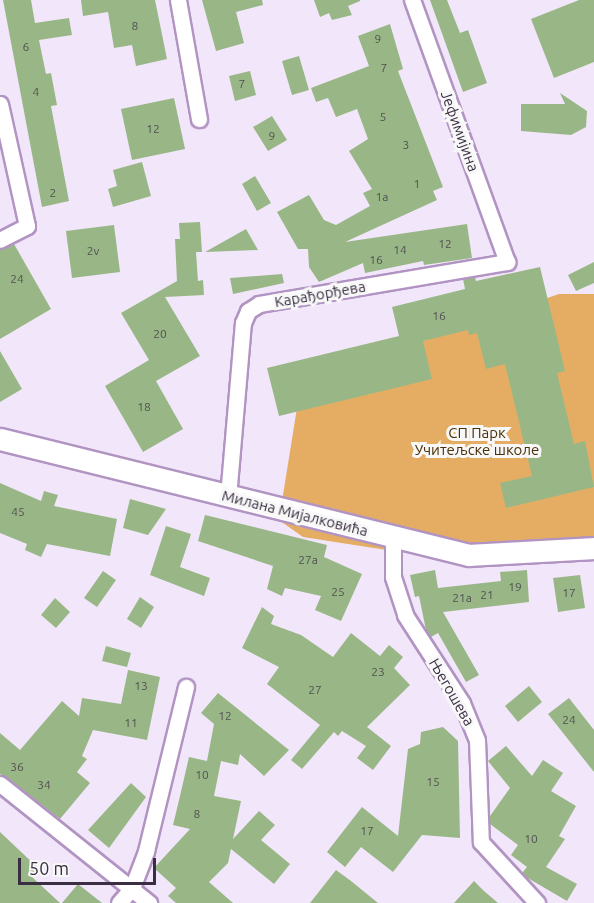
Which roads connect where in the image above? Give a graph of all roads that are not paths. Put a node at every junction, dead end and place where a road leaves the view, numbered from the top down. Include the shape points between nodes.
1 (178, 0) edge
2 (412, 0) edge
3 (0, 104) edge
4 (199, 119) dead end
5 (0, 240) edge
6 (507, 262) joint
7 (0, 439) edge
8 (228, 497) junction
9 (393, 538) junction
10 (594, 548) edge
11 (186, 687) dead end
12 (0, 784) edge
13 (132, 888) junction
14 (119, 903) edge
15 (149, 903) edge
16 (537, 903) edge

1 - 4 street
2 - 6 street, Јефимијина
3 - 5 street via 27,226
6 - 8 street, Карађорђева via 259,304 248,311 243,323
7 - 8 street, Милана Мијалковића
8 - 9 street, Милана Мијалковића
9 - 10 street, Милана Мијалковића via 469,555
9 - 16 street, Његошева via 393,577 405,615 462,703 477,740 481,842
11 - 13 street via 157,814
12 - 13 street
13 - 14 street
13 - 15 street

